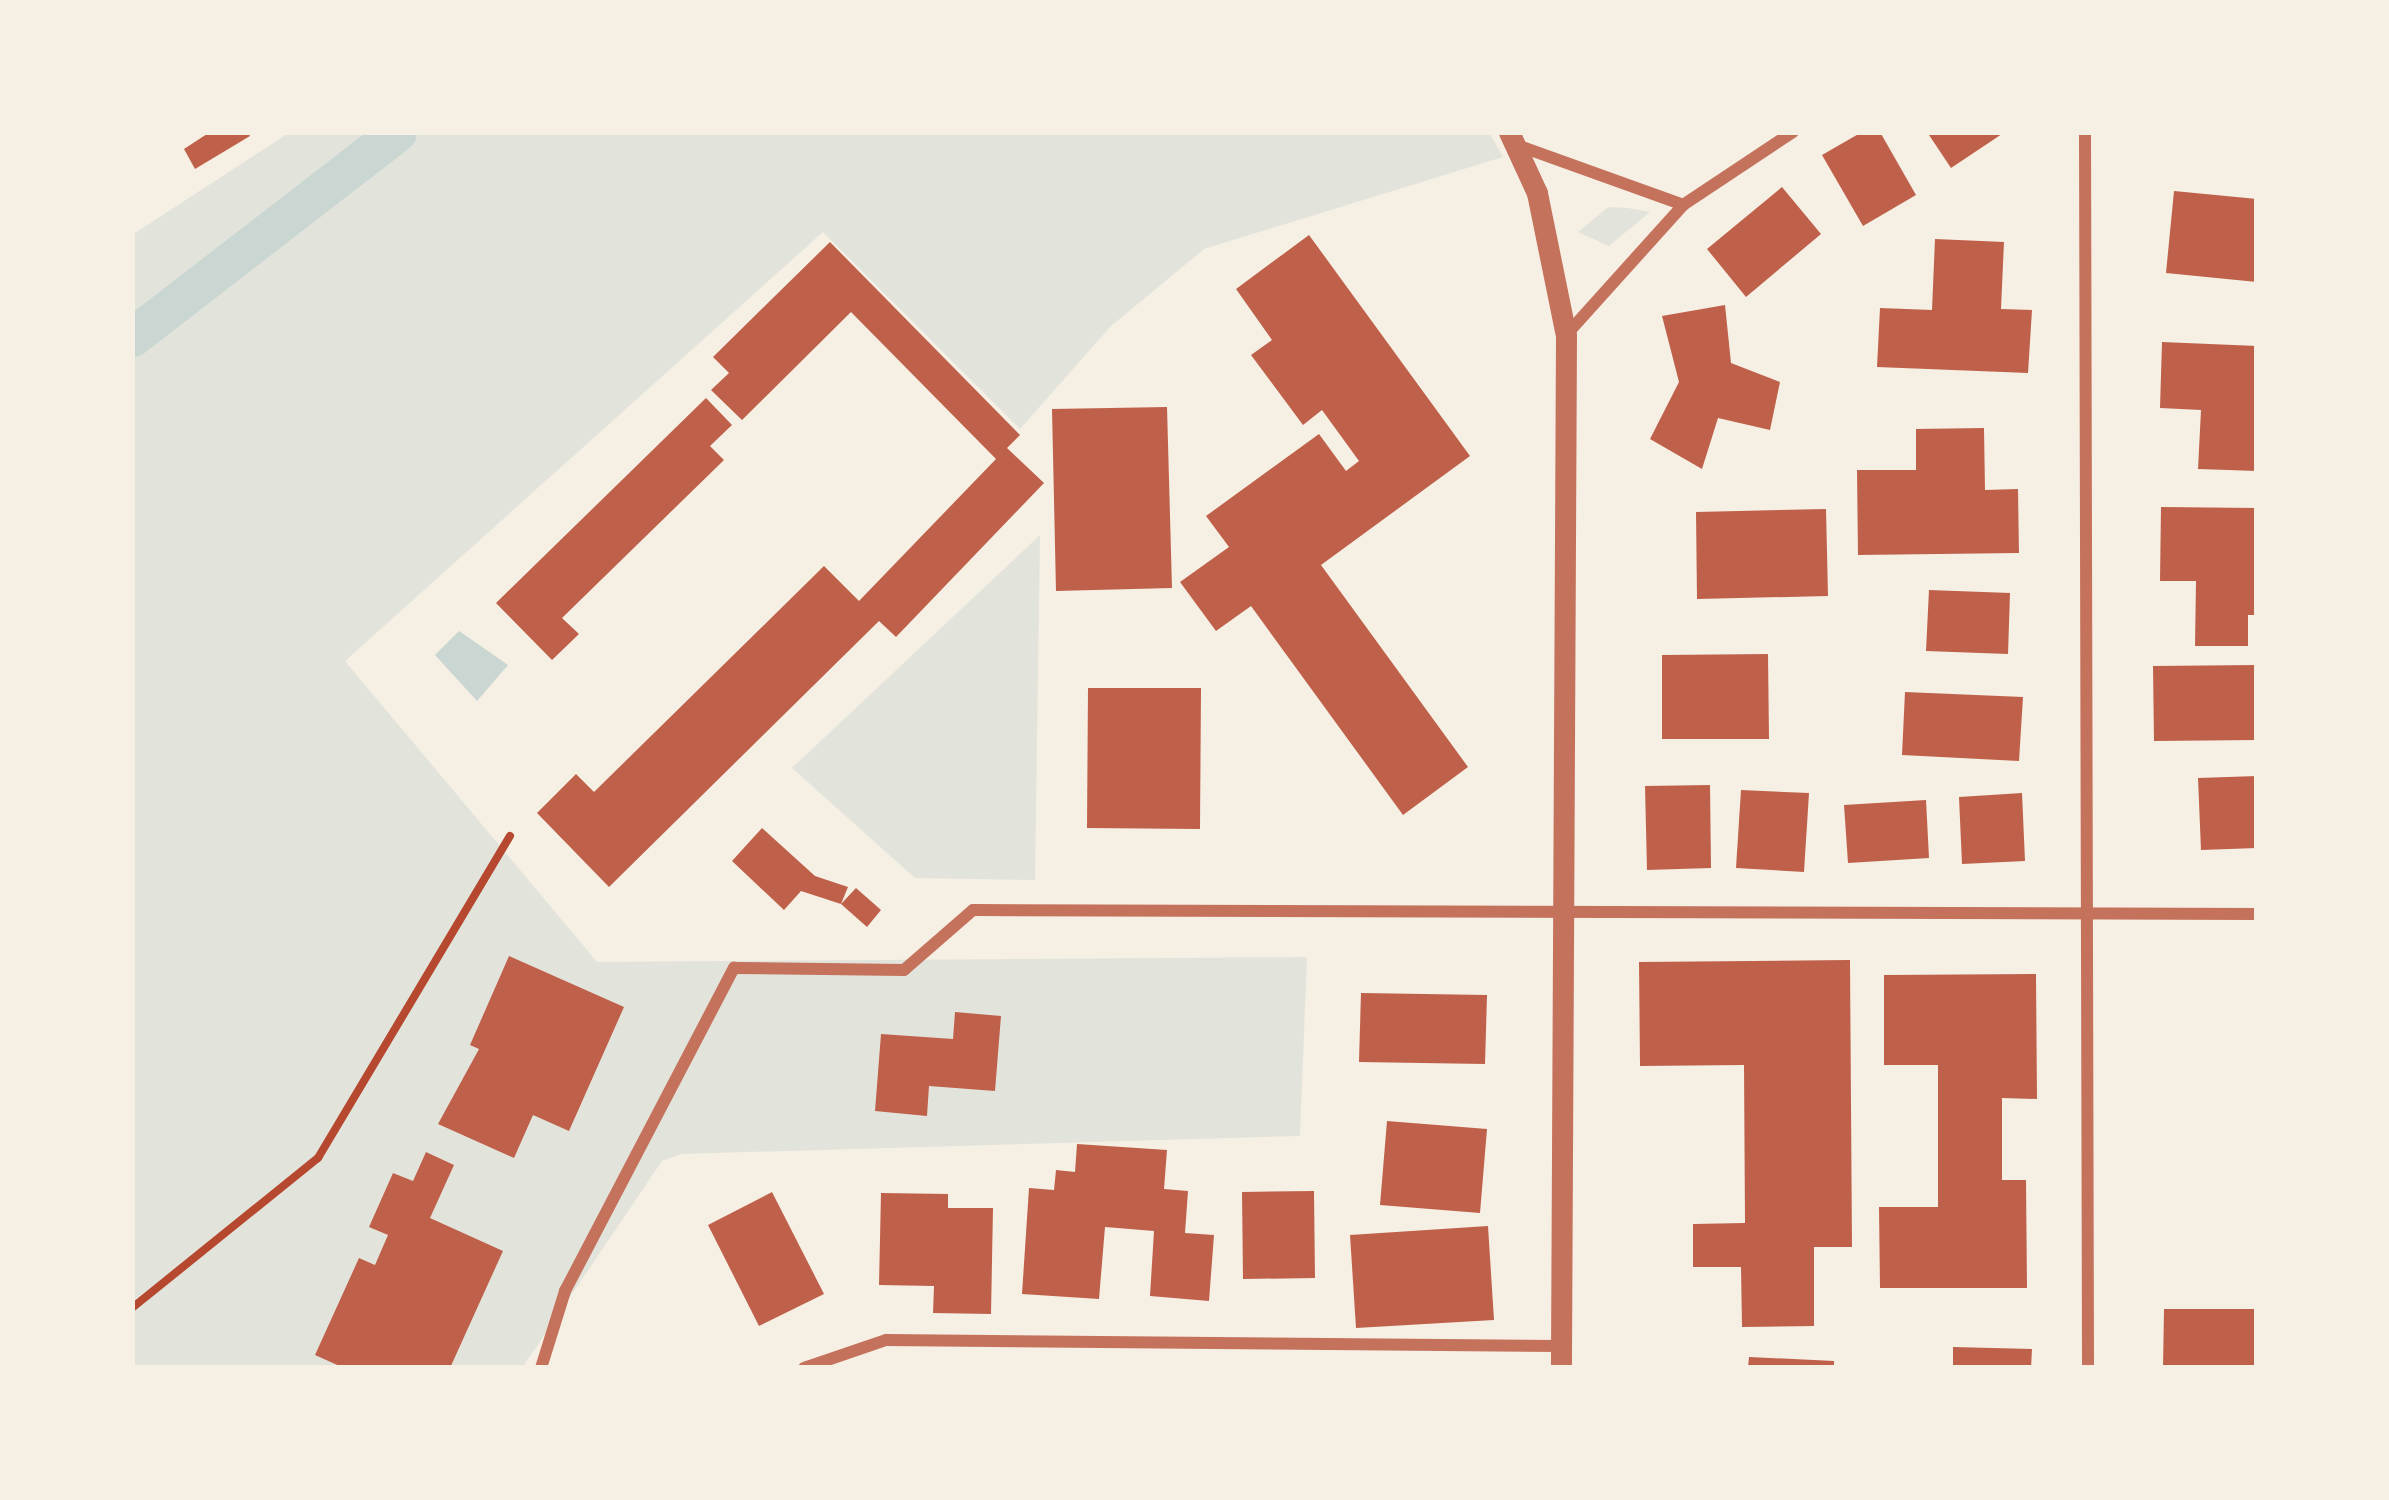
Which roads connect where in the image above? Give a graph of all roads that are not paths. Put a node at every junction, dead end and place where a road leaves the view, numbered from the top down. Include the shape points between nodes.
1 (1792, 132) edge
2 (2084, 132) edge
3 (1512, 138) edge
4 (1683, 205) junction
5 (1566, 335) junction
6 (1563, 912) junction
7 (2086, 914) junction
8 (2257, 914) edge
9 (1560, 1357) edge
10 (541, 1368) edge
11 (804, 1368) edge
12 (2087, 1368) edge

1 - 4 street
2 - 7 street
3 - 4 street
3 - 5 street via 1537,193
4 - 5 street
5 - 6 street
6 - 7 street
6 - 9 street
6 - 10 street via 973,910 904,970 734,968 565,1291
7 - 8 street
7 - 12 street
9 - 11 street via 886,1340

